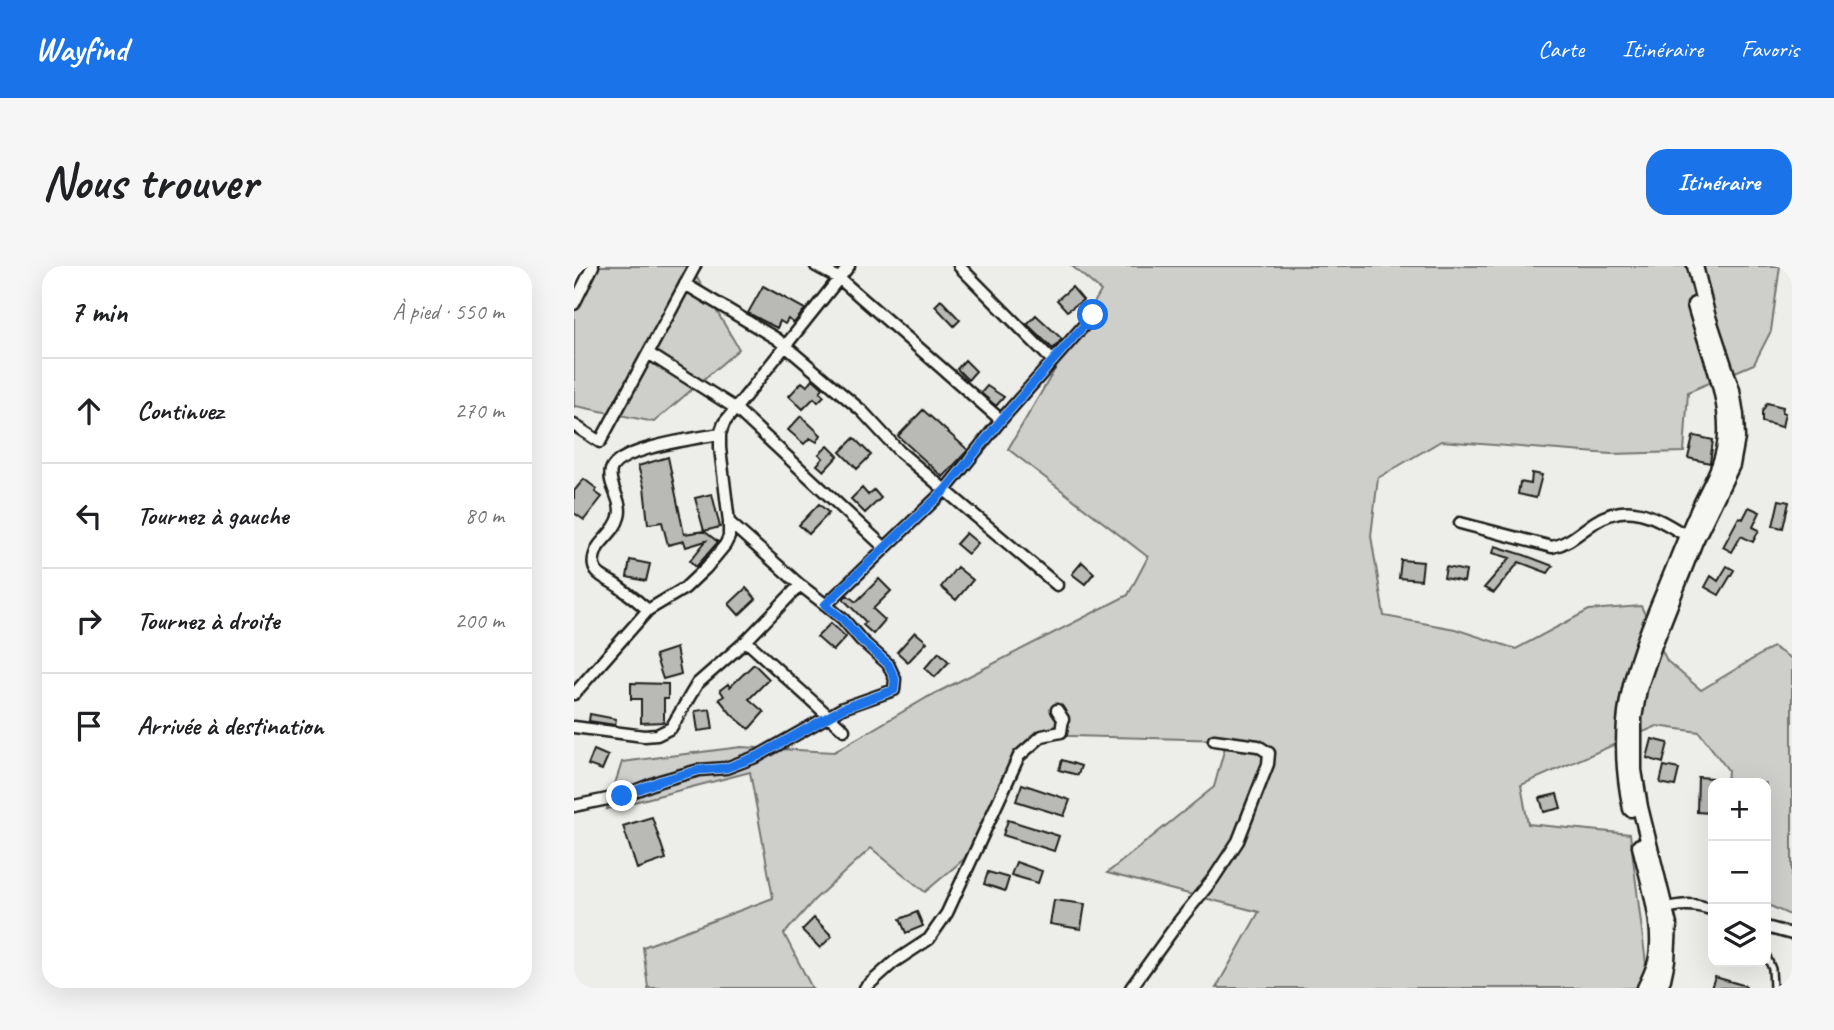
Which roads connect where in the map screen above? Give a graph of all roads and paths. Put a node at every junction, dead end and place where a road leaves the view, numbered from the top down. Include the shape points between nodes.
1 (593, 266) edge
2 (695, 266) edge
3 (816, 266) edge
4 (849, 266) edge
5 (959, 266) edge
6 (1685, 266) edge
7 (1695, 266) edge
8 (840, 279) junction
9 (685, 284) junction
10 (574, 304) edge
11 (1093, 315) dead end
12 (786, 346) junction
13 (648, 353) junction
14 (1053, 361) junction
15 (736, 408) junction
16 (1001, 420) junction
17 (574, 425) edge
18 (720, 434) junction
19 (945, 490) junction
20 (729, 522) junction
21 (1460, 523) dead end
22 (1691, 539) junction
23 (884, 547) junction
24 (800, 585) junction
25 (1057, 585) dead end
26 (825, 605) junction
27 (648, 610) junction
28 (746, 641) junction
29 (574, 694) edge
30 (1057, 710) dead end
31 (828, 716) junction
32 (574, 727) edge
33 (844, 730) dead end
34 (1214, 740) dead end
35 (574, 806) edge
36 (1708, 908) edge
37 (1660, 910) junction
38 (1771, 928) edge
39 (1792, 934) edge
40 (1771, 966) edge
41 (865, 988) edge
42 (1131, 988) edge
43 (1645, 988) edge
44 (1658, 988) edge
45 (1773, 988) edge

1 - 10 street
2 - 9 street
3 - 8 street
4 - 8 street
5 - 14 street
6 - 22 street via 1727,418 1721,466
7 - 22 street via 1732,390 1737,439 1732,465
8 - 12 street
8 - 16 street
9 - 12 street
9 - 13 street
11 - 14 street
12 - 15 street
12 - 19 street
13 - 15 street
13 - 17 street via 600,442
14 - 16 street
15 - 18 street
15 - 23 street
16 - 19 street
18 - 20 street
18 - 27 street via 630,455 611,470 620,515 593,561 596,572
19 - 23 street
19 - 25 street
20 - 24 street
20 - 27 street via 725,545 706,568 685,589
21 - 22 street via 1552,547 1566,544 1612,513 1626,511 1660,519
22 - 37 street via 1639,689 1634,718 1634,769
23 - 26 street
24 - 26 street
24 - 28 street
26 - 31 street via 888,664 895,679 894,690
27 - 29 street
28 - 31 street
28 - 32 street via 697,684 671,728 657,735
30 - 41 street via 1063,719 1061,732 1042,736 1018,756 947,913 929,939
31 - 33 street
31 - 35 street via 758,756 726,768 699,770 622,796
34 - 42 street via 1258,746 1269,753 1268,764 1238,841
36 - 37 street via 1684,904
37 - 43 street via 1656,961
37 - 44 street via 1669,925 1669,944
38 - 39 street
40 - 45 lane

